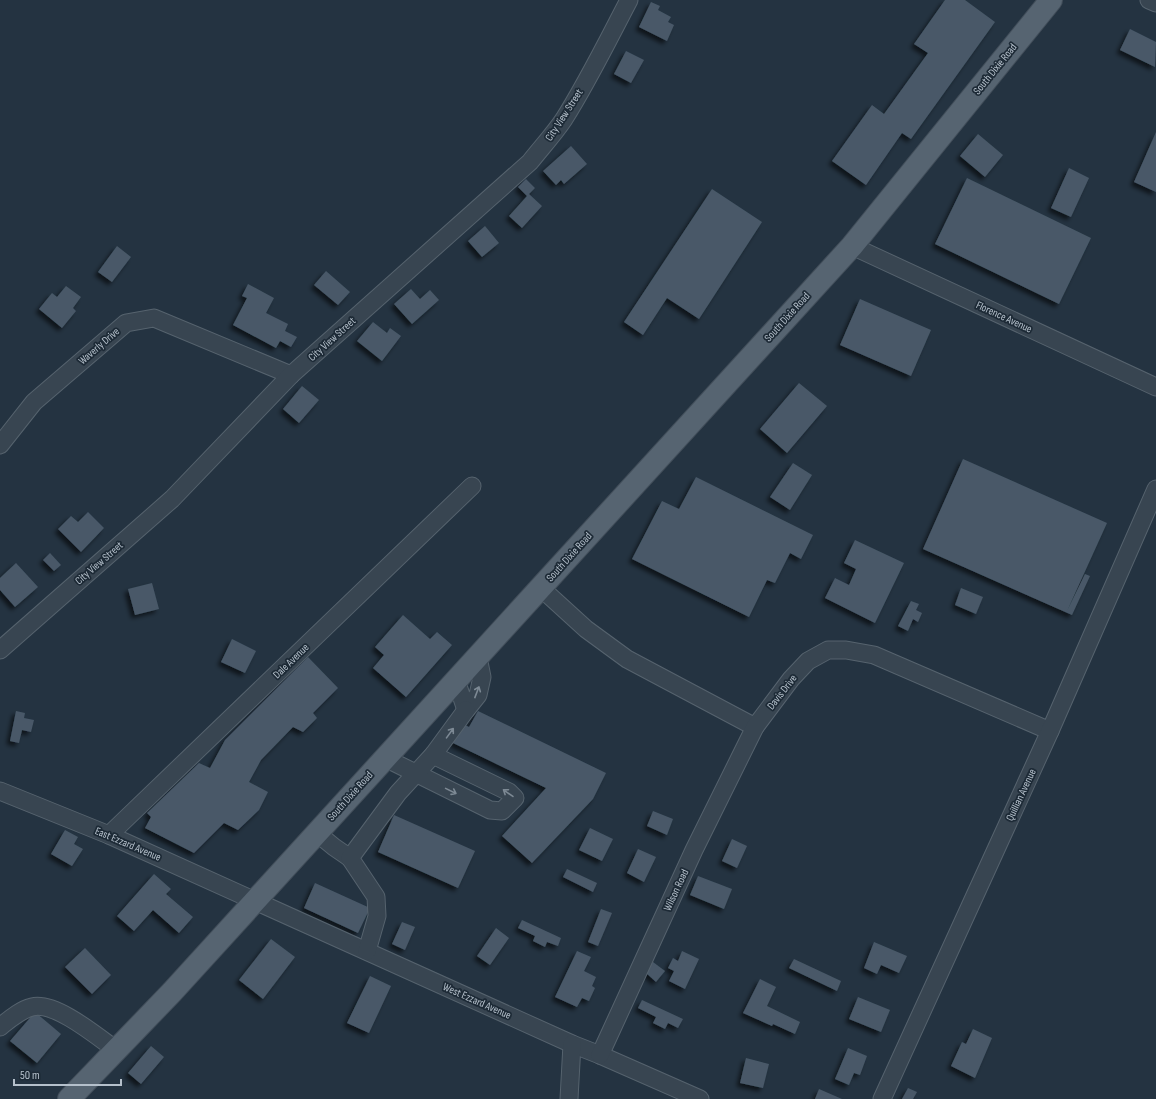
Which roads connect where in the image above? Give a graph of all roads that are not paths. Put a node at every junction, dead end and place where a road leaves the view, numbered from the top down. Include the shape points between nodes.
1 (629, 0) edge
2 (1051, 0) edge
3 (1149, 0) edge
4 (1156, 3) edge
5 (852, 246) junction
6 (291, 375) junction
7 (1156, 387) edge
8 (0, 445) edge
9 (472, 486) dead end
10 (1156, 489) edge
11 (541, 588) junction
12 (0, 650) edge
13 (478, 657) junction
14 (456, 680) junction
15 (466, 710) junction
16 (755, 727) junction
17 (1050, 731) junction
18 (433, 755) junction
19 (385, 758) junction
20 (416, 773) junction
21 (0, 791) edge
22 (317, 833) junction
23 (109, 835) junction
24 (350, 858) junction
25 (255, 900) junction
26 (367, 951) junction
27 (0, 1026) edge
28 (572, 1044) junction
29 (116, 1050) junction
30 (600, 1055) junction
31 (69, 1099) edge
32 (569, 1099) edge
33 (700, 1099) edge
34 (882, 1099) edge

1 - 6 street, City View Street via 564,119 530,162
2 - 5 main road, South Dixie Road
3 - 4 street
5 - 7 street, Florence Avenue
5 - 11 main road, South Dixie Road
6 - 8 street, Waverly Drive via 154,318 126,323 34,402
6 - 12 street, City View Street via 172,499
9 - 23 street, Dale Avenue
10 - 17 street, Quillian Avenue
11 - 13 main road, South Dixie Road
11 - 16 street via 586,629 627,659
13 - 14 main road, South Dixie Road
15 -> 13 street via 478,695 482,677
14 - 15 street
14 - 19 main road, South Dixie Road
18 -> 15 street
16 - 17 street, Davis Drive via 808,661 828,650 846,650 874,655
16 - 30 street, Wilson Road via 694,850
17 - 34 street, Quillian Avenue
18 - 20 street
20 -> 18 street via 490,810 502,811 515,798 509,792
19 - 20 street
19 - 22 main road, South Dixie Road
20 - 24 street
21 - 23 street, East Ezzard Avenue
22 - 24 street
22 - 25 main road, South Dixie Road
23 - 25 street, East Ezzard Avenue
24 - 26 street via 376,897 377,916
25 - 26 street, West Ezzard Avenue
25 - 29 main road, South Dixie Road
26 - 28 street, West Ezzard Avenue
27 - 29 street via 23,1009 34,1006 47,1008 65,1014
28 - 30 street, West Ezzard Avenue
28 - 32 street
29 - 31 main road, South Dixie Road
30 - 33 street, West Ezzard Avenue

